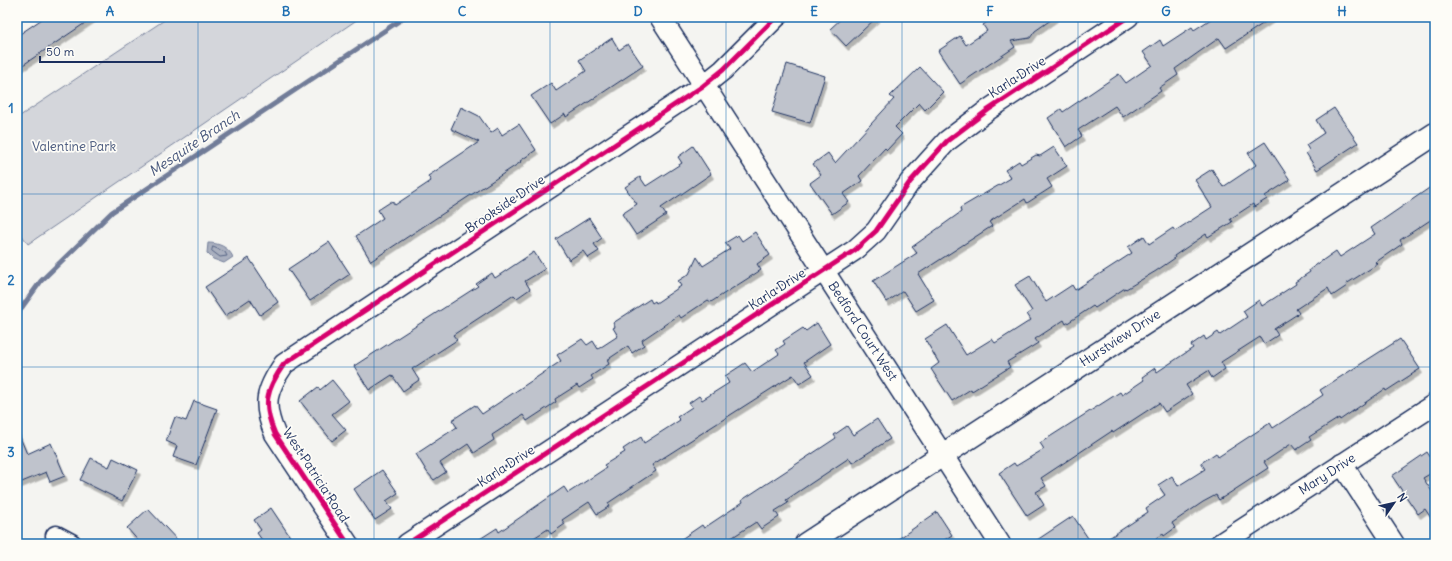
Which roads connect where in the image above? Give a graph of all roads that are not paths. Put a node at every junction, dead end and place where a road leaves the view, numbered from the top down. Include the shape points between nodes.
1 (660, 17) edge
2 (776, 17) edge
3 (1128, 17) edge
4 (703, 86) junction
5 (1435, 134) edge
6 (825, 271) junction
7 (1435, 404) edge
8 (268, 418) joint
9 (942, 454) junction
10 (1342, 464) junction
11 (348, 544) edge
12 (407, 544) edge
13 (806, 544) edge
14 (1000, 544) edge
15 (1220, 544) edge
16 (1394, 544) edge

1 - 4 street, Bedford Court West
2 - 4 street, Brookside Drive via 723,70
3 - 6 street, Karla Drive via 947,141 922,168 876,231
4 - 6 street, Bedford Court West
4 - 8 street, Brookside Drive via 284,364 272,381 266,401
5 - 9 street, Hurstview Drive
6 - 9 street, Bedford Court West
6 - 12 street, Karla Drive
7 - 10 street, Mary Drive
8 - 11 street, West Patricia Road via 275,434
9 - 13 street, Hurstview Drive
9 - 14 street, Bedford Court West
10 - 15 street, Mary Drive
10 - 16 street

